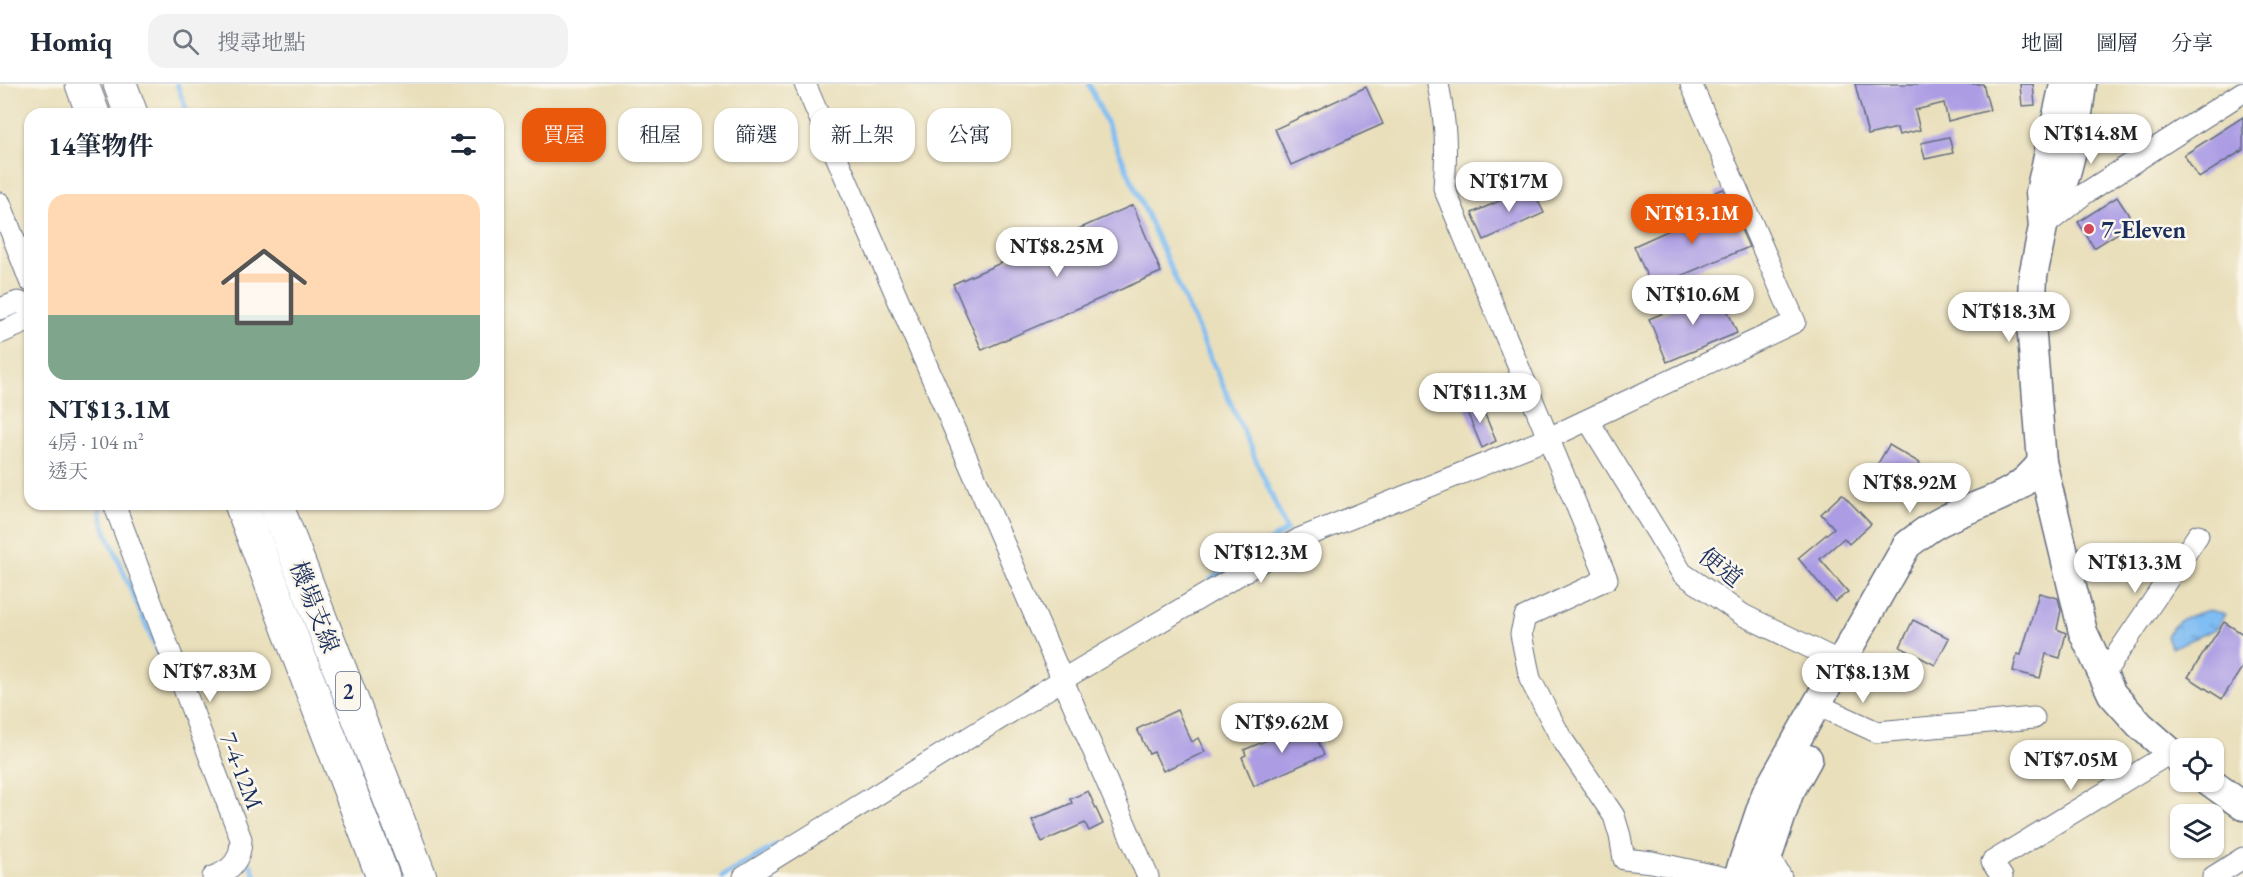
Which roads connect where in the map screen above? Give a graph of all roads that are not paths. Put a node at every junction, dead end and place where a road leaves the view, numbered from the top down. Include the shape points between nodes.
1 (82, 84) edge
2 (120, 84) edge
3 (805, 84) edge
4 (1438, 84) edge
5 (1691, 84) edge
6 (2064, 84) edge
7 (2082, 84) edge
8 (2243, 92) edge
9 (91, 108) edge
10 (129, 108) edge
11 (0, 203) edge
12 (2043, 227) junction
13 (24, 265) edge
14 (24, 304) edge
15 (0, 309) edge
16 (24, 323) edge
17 (0, 333) edge
18 (1588, 420) junction
19 (1549, 438) junction
20 (2042, 462) junction
21 (116, 510) edge
22 (243, 510) edge
23 (278, 510) edge
24 (1940, 521) junction
25 (2198, 535) dead end
26 (1847, 666) junction
27 (2103, 675) junction
28 (1062, 680) junction
29 (1824, 708) junction
30 (2034, 718) dead end
31 (2170, 752) edge
32 (2170, 761) edge
33 (2224, 792) edge
34 (2243, 806) edge
35 (2243, 858) edge
36 (1764, 864) edge
37 (1997, 870) edge
38 (213, 877) edge
39 (383, 877) edge
40 (420, 877) edge
41 (744, 877) edge
42 (1148, 877) edge
43 (1721, 877) edge
44 (1738, 877) edge
45 (2213, 877) edge

1 - 9 highway
2 - 10 highway
3 - 28 street
4 - 19 street via 1446,122 1444,188
5 - 18 street via 1794,322
6 - 12 main road via 2040,192
7 - 12 main road via 2075,133 2058,200
8 - 12 street via 2084,194
11 - 13 street
12 - 20 main road via 2031,323
14 - 15 street via 18,302
16 - 17 street
18 - 19 street
18 - 26 street, 便道 via 1682,573 1743,615
19 - 28 street via 1299,539
19 - 43 street via 1607,579 1525,617 1521,634 1530,679 1560,736 1614,816 1624,859
20 - 24 main road via 2029,479 2010,493
20 - 27 main road via 2083,632
21 - 38 street, 7-4-12M via 241,839 237,859 227,872
22 - 39 highway, 機場支線 / 2
23 - 40 highway, 機場支線 / 2
24 - 26 main road
24 - 26 main road via 1907,545
25 - 27 street
26 - 29 main road
27 - 31 main road via 2112,694
28 - 41 street
28 - 42 street
29 - 30 street via 1877,732
29 - 36 main road via 1766,794
32 - 37 street
33 - 34 main road
35 - 45 street
36 - 44 main road

